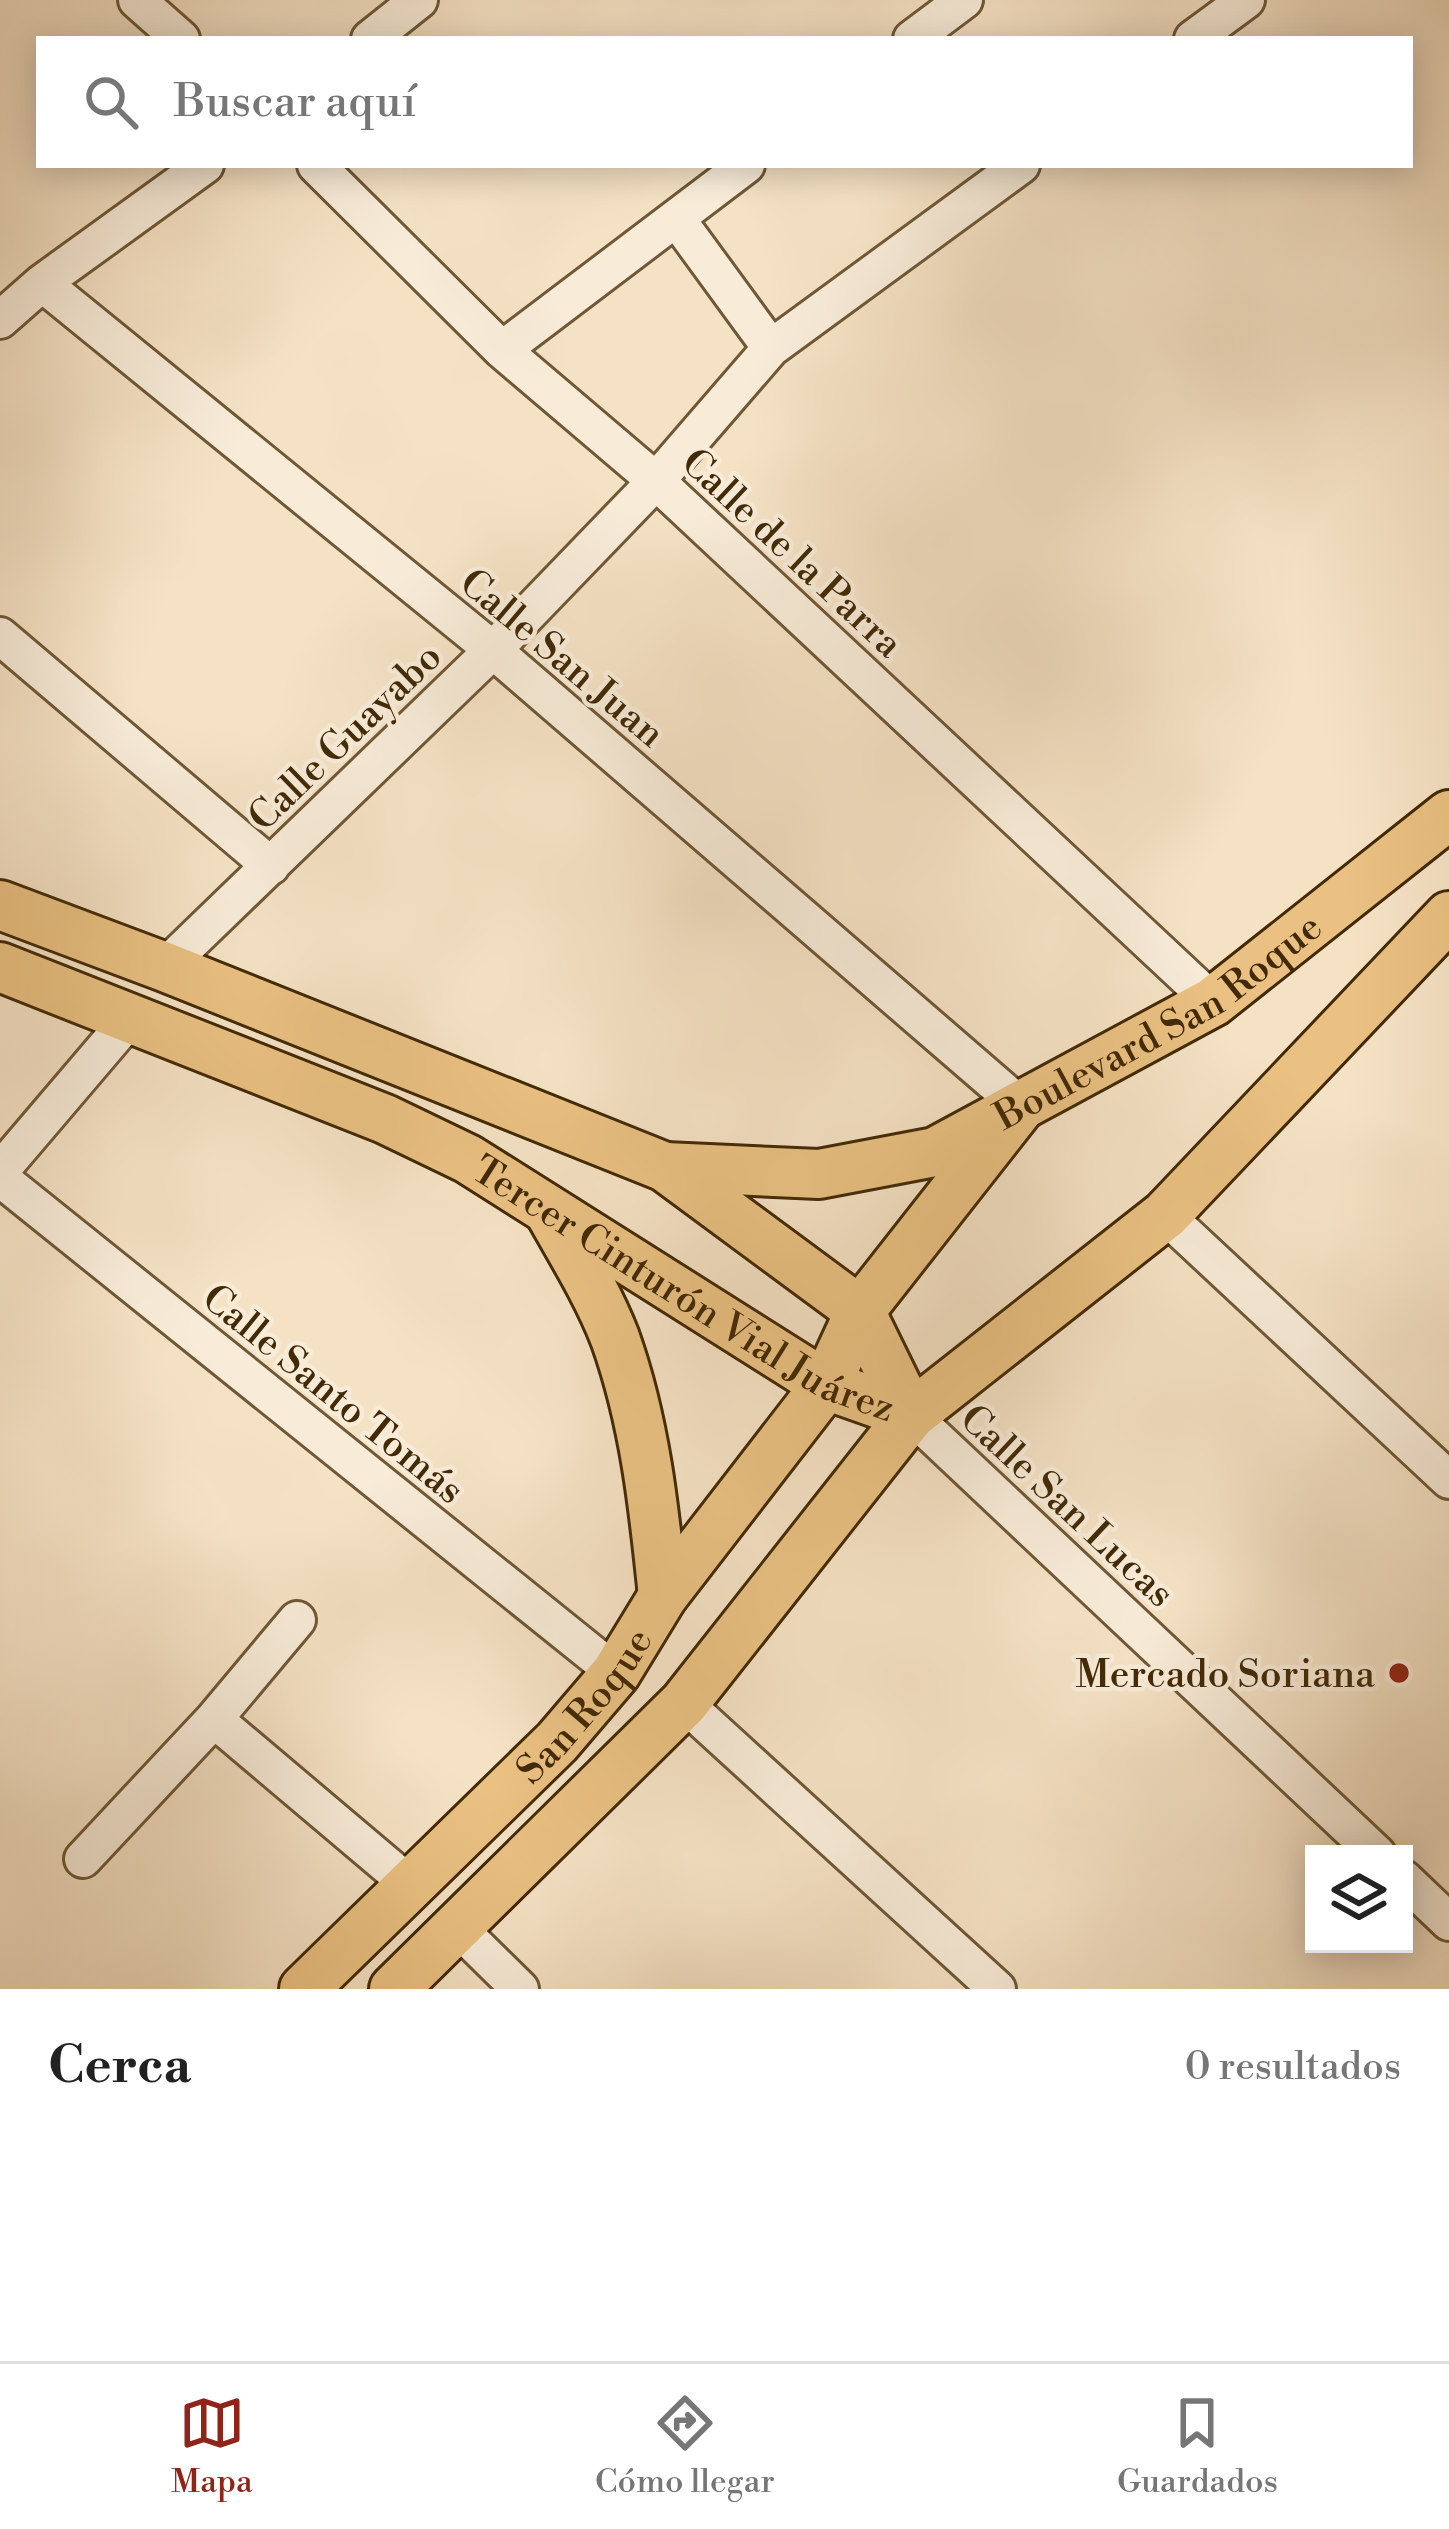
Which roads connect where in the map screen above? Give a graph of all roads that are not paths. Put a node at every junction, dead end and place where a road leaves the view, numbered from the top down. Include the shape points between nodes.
1 (137, 0) edge
2 (419, 0) edge
3 (964, 0) edge
4 (1246, 0) edge
5 (178, 36) edge
6 (374, 36) edge
7 (916, 36) edge
8 (1196, 36) edge
9 (201, 168) edge
10 (319, 168) edge
11 (742, 168) edge
12 (1017, 168) edge
13 (676, 218) junction
14 (42, 283) junction
15 (0, 320) edge
16 (771, 348) junction
17 (502, 350) junction
18 (656, 481) junction
19 (0, 637) edge
20 (493, 650) junction
21 (1449, 815) edge
22 (271, 866) junction
23 (0, 905) edge
24 (1449, 916) edge
25 (0, 967) edge
26 (165, 967) junction
27 (1213, 1002) junction
28 (132, 1016) junction
29 (1021, 1106) junction
30 (665, 1167) junction
31 (0, 1175) edge
32 (545, 1204) junction
33 (1165, 1215) junction
34 (860, 1311) junction
35 (826, 1385) junction
36 (910, 1415) junction
37 (1449, 1480) edge
38 (663, 1595) junction
39 (297, 1620) dead end
40 (616, 1672) junction
41 (684, 1703) junction
42 (214, 1719) junction
43 (1367, 1845) edge
44 (83, 1859) dead end
45 (408, 1883) junction
46 (1413, 1888) edge
47 (1449, 1922) edge
48 (458, 1928) junction
49 (304, 1989) edge
50 (394, 1989) edge
51 (520, 1989) edge
52 (997, 1989) edge

1 - 5 street
2 - 6 street
3 - 7 street
4 - 8 street
9 - 14 street
10 - 17 street, Calle de la Parra
11 - 13 street
12 - 16 street, Calle Guayabo
13 - 16 street
13 - 17 street
14 - 15 street
14 - 20 street, Calle San Juan
16 - 18 street, Calle Guayabo
17 - 18 street, Calle de la Parra
18 - 20 street, Calle Guayabo
18 - 27 street, Calle de la Parra
19 - 22 street
20 - 22 street, Calle Guayabo
20 - 29 street, Calle San Juan
21 - 27 main road, Boulevard San Roque
22 - 26 street, Calle Guayabo
23 - 26 main road, Tercer Cinturón Vial Juárez
24 - 33 main road
25 - 28 main road, Tercer Cinturón Vial Juárez
26 - 30 main road, Tercer Cinturón Vial Juárez
27 - 29 main road, Boulevard San Roque
28 - 31 street
28 - 32 main road, Tercer Cinturón Vial Juárez via 385,1118
29 - 30 main road via 935,1152 836,1171
29 - 34 main road, Boulevard San Roque
30 - 34 main road, Tercer Cinturón Vial Juárez
31 - 40 street, Calle Santo Tomás
32 - 35 main road, Tercer Cinturón Vial Juárez
32 - 38 main road via 614,1336 636,1408
33 - 36 main road
33 - 37 street
34 - 35 main road, Boulevard San Roque
34 - 36 main road, Tercer Cinturón Vial Juárez
35 - 36 main road, Tercer Cinturón Vial Juárez
35 - 38 main road, San Roque
36 - 41 main road, San Roque
36 - 43 street, Calle San Lucas
38 - 40 main road, San Roque
39 - 42 street
40 - 45 main road, San Roque via 557,1742
41 - 48 main road, San Roque
41 - 52 street
42 - 44 street
42 - 45 street
45 - 49 main road, San Roque
46 - 47 street
48 - 50 main road, San Roque
48 - 51 street

